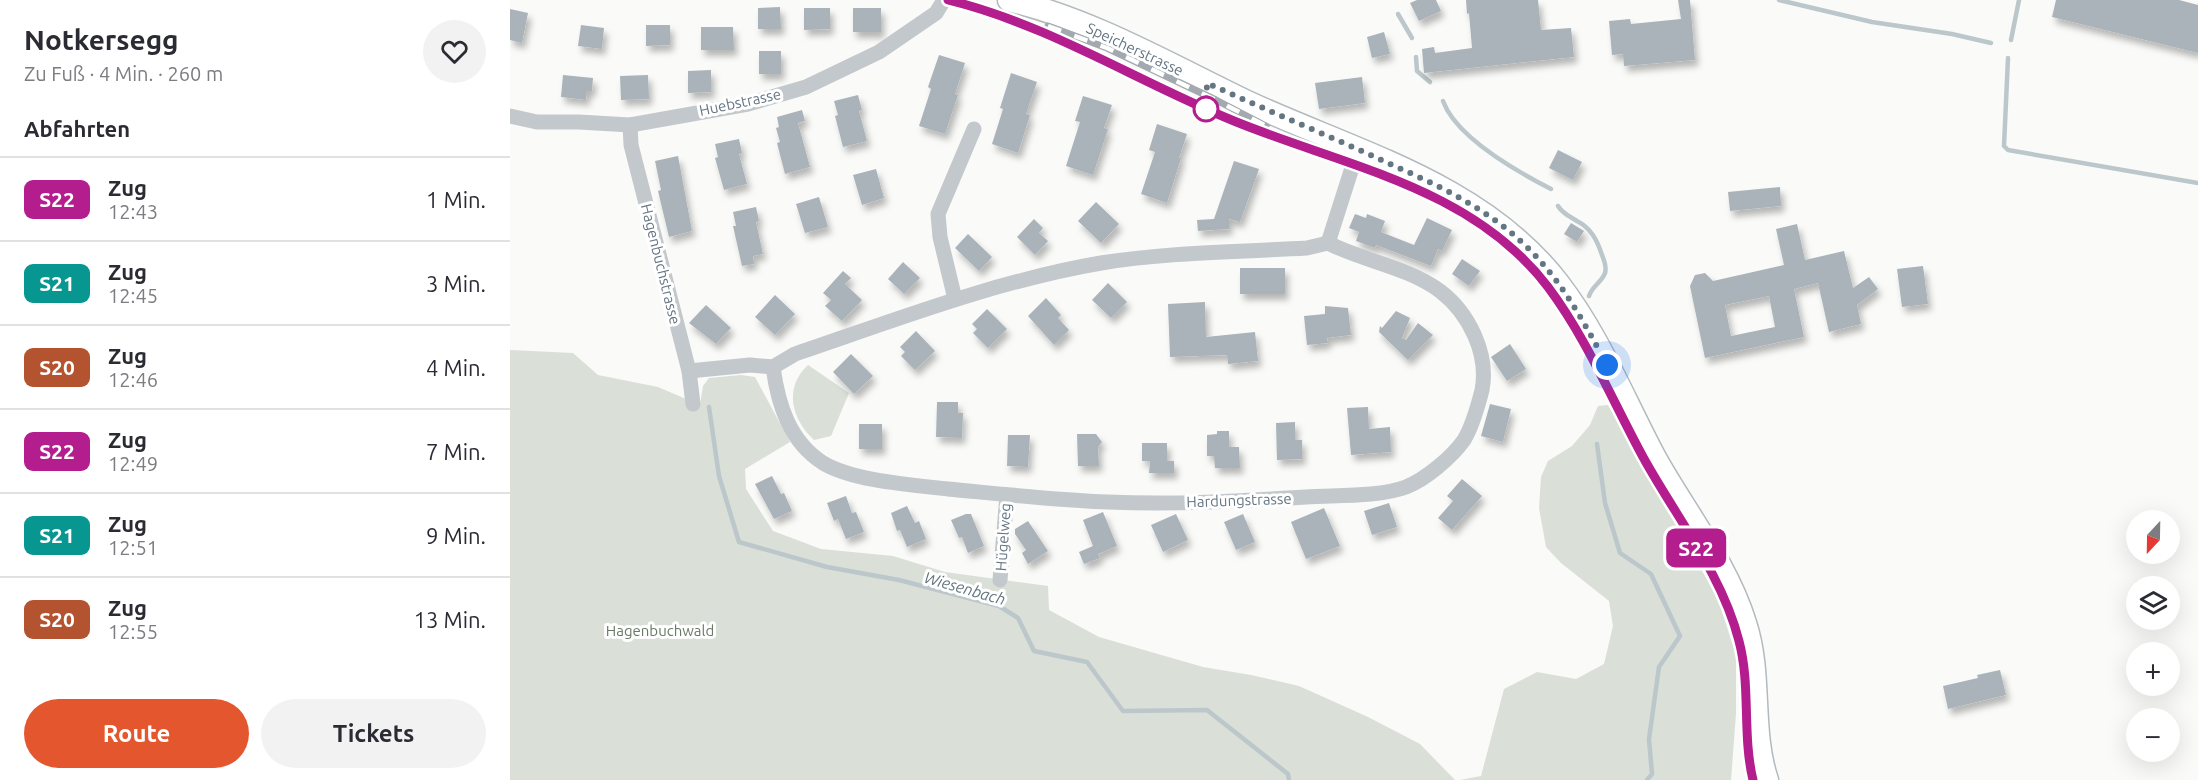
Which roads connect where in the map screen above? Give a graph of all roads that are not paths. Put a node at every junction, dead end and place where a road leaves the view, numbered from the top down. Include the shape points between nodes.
1 (944, 0) edge
2 (1009, 0) edge
3 (510, 116) edge
4 (630, 125) junction
5 (974, 129) dead end
6 (1358, 149) junction
7 (1328, 243) junction
8 (955, 299) junction
9 (772, 367) junction
10 (689, 371) junction
11 (693, 404) dead end
12 (1007, 495) junction
13 (1000, 580) dead end
14 (1767, 780) edge

1 - 4 street, Huebstrasse via 936,13 879,52 806,87 725,109
2 - 6 main road, Speicherstrasse via 1089,27
3 - 4 street, Huebstrasse via 537,122
4 - 10 street, Hagenbuchstrasse via 631,145
5 - 8 street via 938,214
6 - 7 street
6 - 14 main road, Speicherstrasse via 1439,186 1485,214 1529,249 1573,305 1737,602 1755,664 1760,749
7 - 8 street via 1307,249 1101,263
7 - 12 street, Hardungstrasse via 1440,292 1464,317 1479,345 1485,377 1478,408 1464,440 1438,468 1406,487 1360,494 1214,502 1108,502
8 - 9 street via 795,354
9 - 10 street via 750,365
9 - 12 street, Hardungstrasse via 781,408 792,431 823,463 848,474 908,485
10 - 11 street, Hagenbuchstrasse
12 - 13 street, Hügelweg

